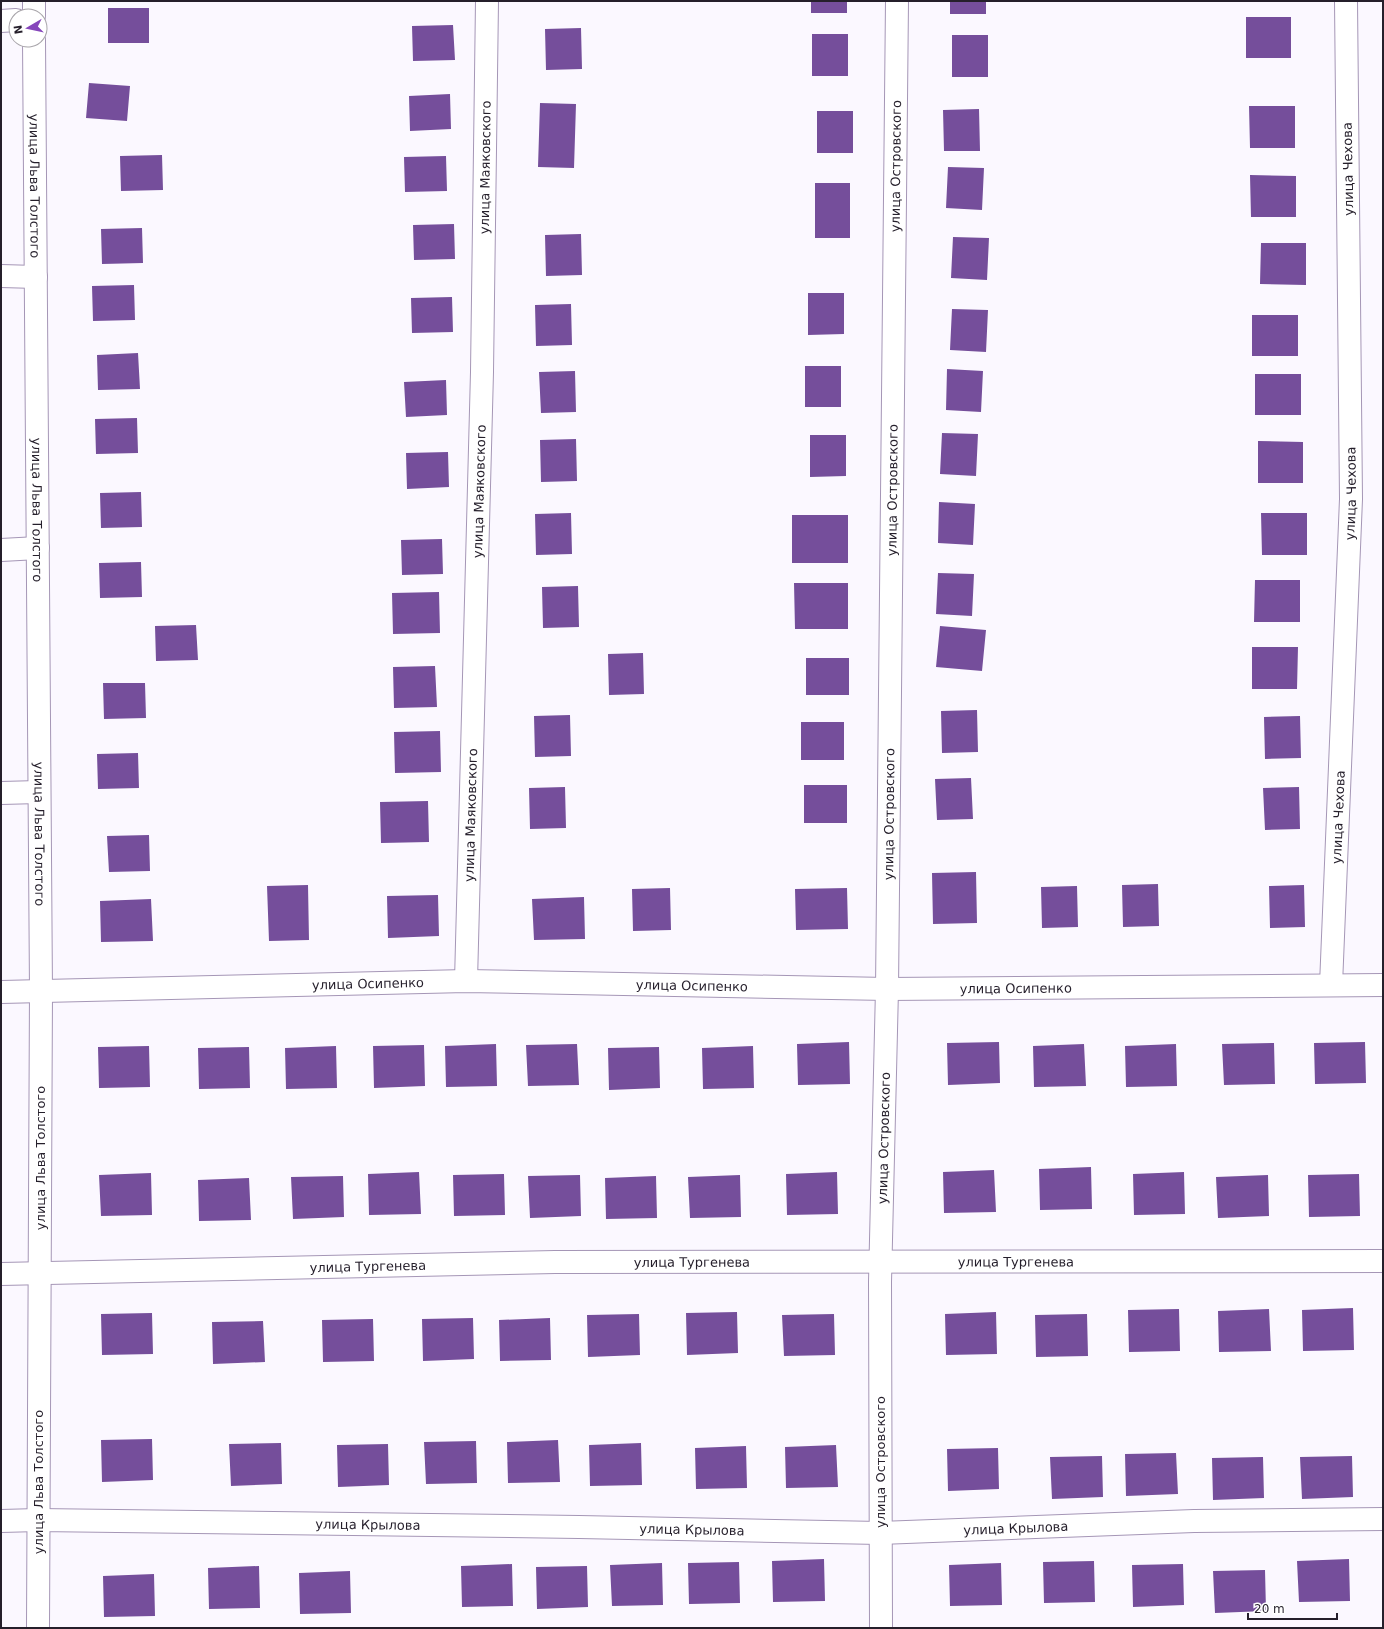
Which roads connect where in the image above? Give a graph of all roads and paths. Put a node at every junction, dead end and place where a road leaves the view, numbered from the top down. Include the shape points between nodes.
1 (487, 1) edge
2 (897, 1) edge
3 (1346, 1) edge
4 (34, 48) edge
5 (1, 276) edge
6 (36, 277) junction
7 (38, 548) junction
8 (1, 550) edge
9 (39, 792) junction
10 (1, 793) edge
11 (466, 981) junction
12 (1331, 985) junction
13 (1383, 986) edge
14 (887, 989) junction
15 (1, 992) edge
16 (41, 992) junction
17 (1383, 1261) edge
18 (880, 1262) junction
19 (39, 1273) junction
20 (1, 1274) edge
21 (1383, 1519) edge
22 (38, 1520) junction
23 (1, 1521) edge
24 (880, 1533) junction
25 (38, 1628) edge
26 (881, 1628) edge

1 - 11 street, улица Маяковского via 482,372
2 - 14 street, улица Островского
3 - 12 street, улица Чехова via 1351,499
4 - 6 street, улица Льва Толстого
5 - 6 street
6 - 7 street, улица Льва Толстого
7 - 8 street
7 - 9 street, улица Льва Толстого
9 - 10 street
9 - 16 street, улица Льва Толстого
11 - 14 street, улица Осипенко
11 - 16 street, улица Осипенко
12 - 13 street, улица Осипенко
12 - 14 street, улица Осипенко
14 - 18 street, улица Островского
15 - 16 street, улица Осипенко
16 - 19 street, улица Льва Толстого
17 - 18 street, улица Тургенева
18 - 19 street, улица Тургенева via 555,1262
18 - 24 street, улица Островского
19 - 20 street, улица Тургенева
19 - 22 street, улица Льва Толстого
21 - 24 street, улица Крылова via 1194,1521
22 - 23 street, улица Крылова
22 - 24 street, улица Крылова
22 - 25 street, улица Льва Толстого
24 - 26 street, улица Островского

